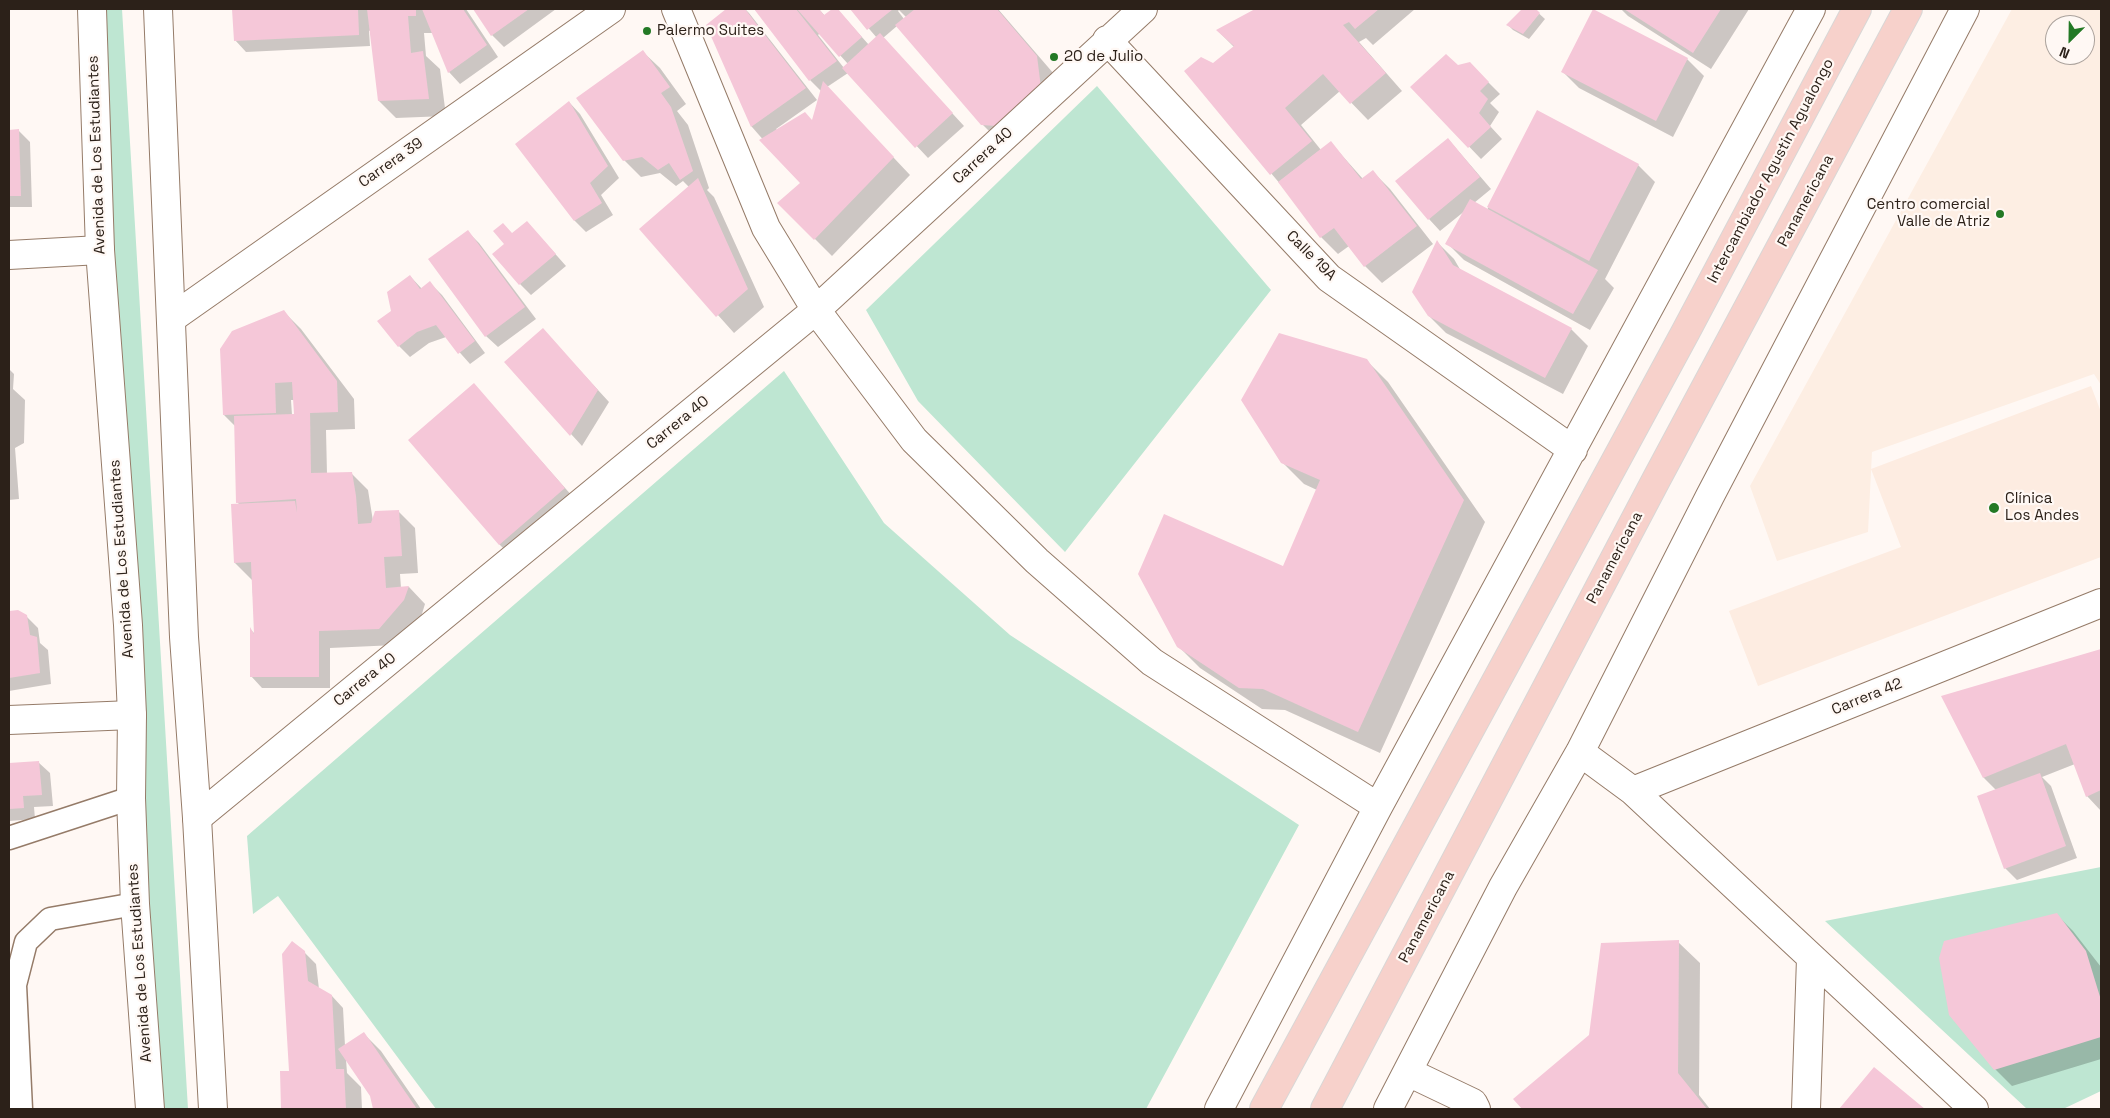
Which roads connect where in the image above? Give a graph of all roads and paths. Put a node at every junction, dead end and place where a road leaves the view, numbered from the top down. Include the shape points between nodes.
1 (92, 9) edge
2 (158, 9) edge
3 (611, 9) edge
4 (676, 9) edge
5 (1143, 9) edge
6 (1811, 9) edge
7 (1857, 9) edge
8 (1908, 9) edge
9 (1965, 9) edge
10 (1108, 40) junction
11 (100, 250) junction
12 (9, 255) edge
13 (816, 310) junction
14 (172, 318) junction
15 (1573, 450) junction
16 (2101, 603) edge
17 (132, 716) junction
18 (9, 720) edge
19 (1580, 752) junction
20 (1633, 791) junction
21 (131, 798) junction
22 (1378, 807) junction
23 (196, 818) junction
24 (9, 838) edge
25 (135, 904) junction
26 (1811, 958) junction
27 (1408, 1072) junction
28 (21, 1109) edge
29 (150, 1109) edge
30 (213, 1109) edge
31 (1219, 1109) edge
32 (1264, 1109) edge
33 (1325, 1109) edge
34 (1388, 1109) edge
35 (1476, 1109) edge
36 (1806, 1109) edge
37 (1974, 1109) edge

1 - 11 street, Avenida de Los Estudiantes
2 - 14 street
3 - 14 street, Carrera 39
4 - 13 street via 766,228
5 - 10 street, Carrera 40
6 - 15 street
7 - 32 main road, Intercambiador Agustin Agualongo via 1686,333
8 - 33 main road, Panamericana
9 - 19 street
10 - 13 street, Carrera 40
10 - 15 street, Calle 19A via 1329,278
11 - 12 street
11 - 17 street, Avenida de Los Estudiantes
13 - 22 street via 914,440 1037,561 1152,662
13 - 23 street, Carrera 40
14 - 23 street via 184,637
15 - 22 street
16 - 20 street, Carrera 42
17 - 18 street
17 - 21 street, Avenida de Los Estudiantes
19 - 20 street
19 - 27 street via 1502,887
20 - 26 street
21 - 24 lane
21 - 25 street, Avenida de Los Estudiantes
22 - 31 street
23 - 30 street
25 - 28 lane via 50,919 26,942 15,985
25 - 29 street, Avenida de Los Estudiantes
26 - 36 street
26 - 37 street
27 - 34 street
27 - 35 street via 1474,1103

